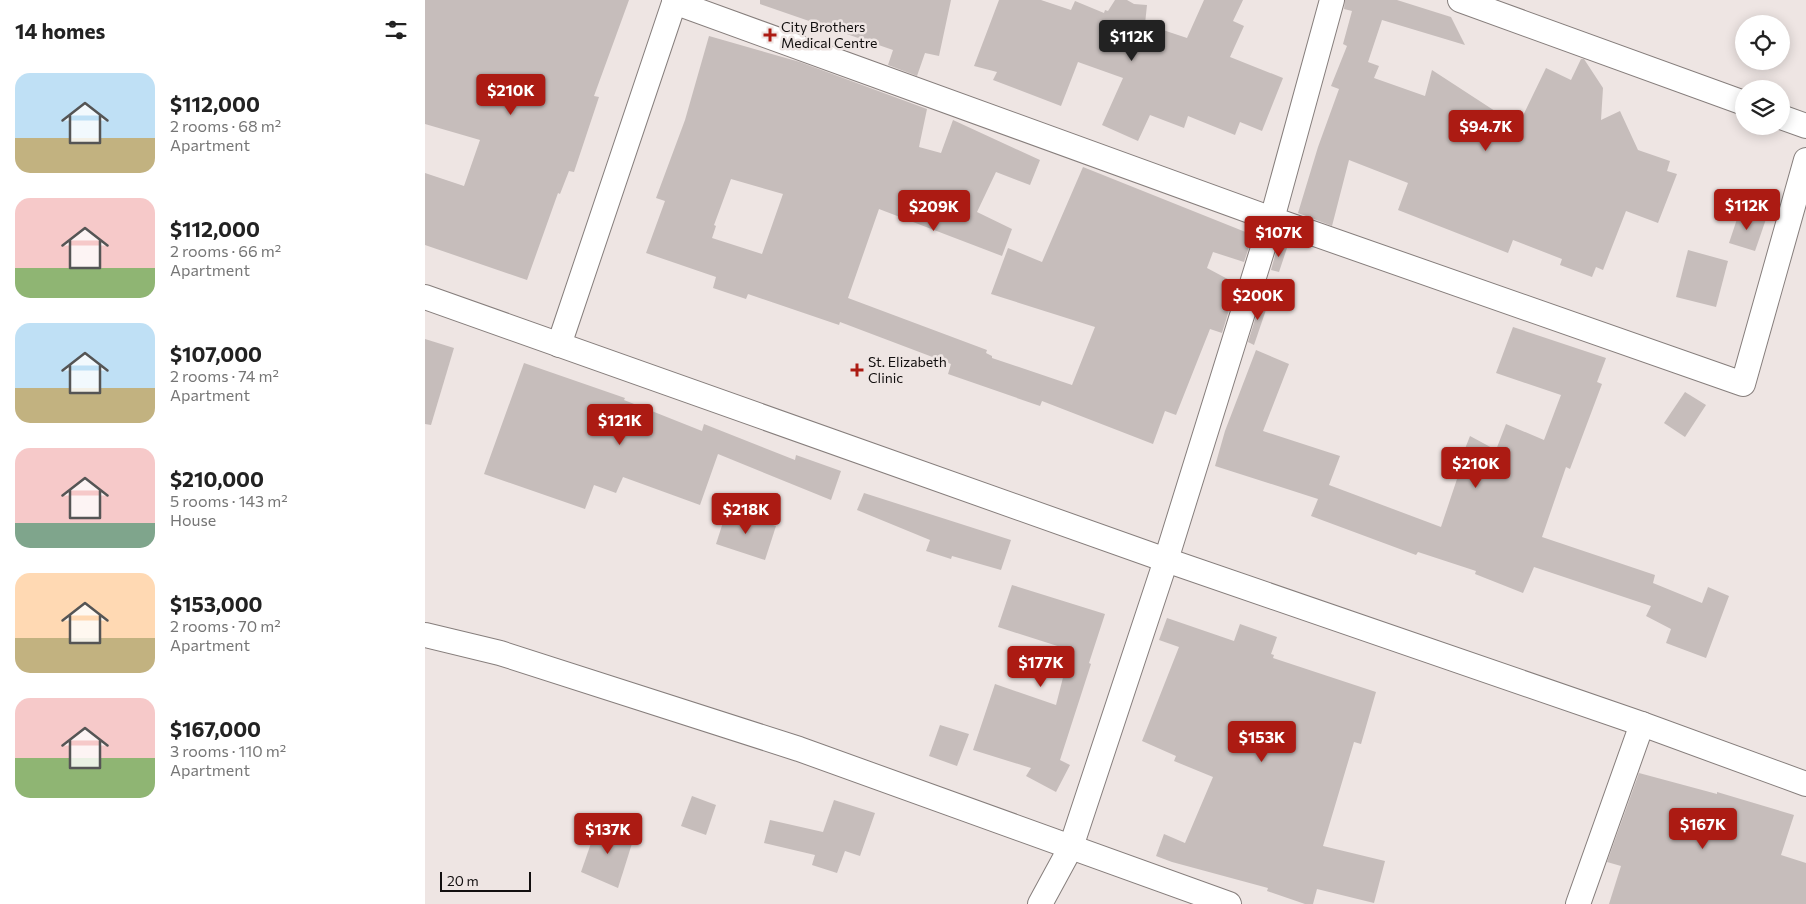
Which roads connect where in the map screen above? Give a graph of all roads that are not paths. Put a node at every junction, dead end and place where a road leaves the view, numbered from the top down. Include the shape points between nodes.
1 (1332, 0) edge
2 (1460, 0) edge
3 (674, 1) edge
4 (1735, 100) edge
5 (1790, 120) edge
6 (1806, 126) edge
7 (1806, 160) edge
8 (1272, 219) junction
9 (425, 297) edge
10 (559, 344) junction
11 (1165, 560) junction
12 (425, 635) edge
13 (1642, 724) junction
14 (1806, 784) edge
15 (1071, 847) junction
16 (1040, 904) edge
17 (1229, 904) edge
18 (1578, 904) edge

1 - 8 street
2 - 4 street
3 - 8 street
3 - 10 street
5 - 6 street
7 - 8 street via 1743,384
8 - 11 street
9 - 10 street
10 - 11 street
11 - 13 street
11 - 15 street
12 - 15 street via 499,653 799,749
13 - 14 street
13 - 18 street
15 - 16 street
15 - 17 street

